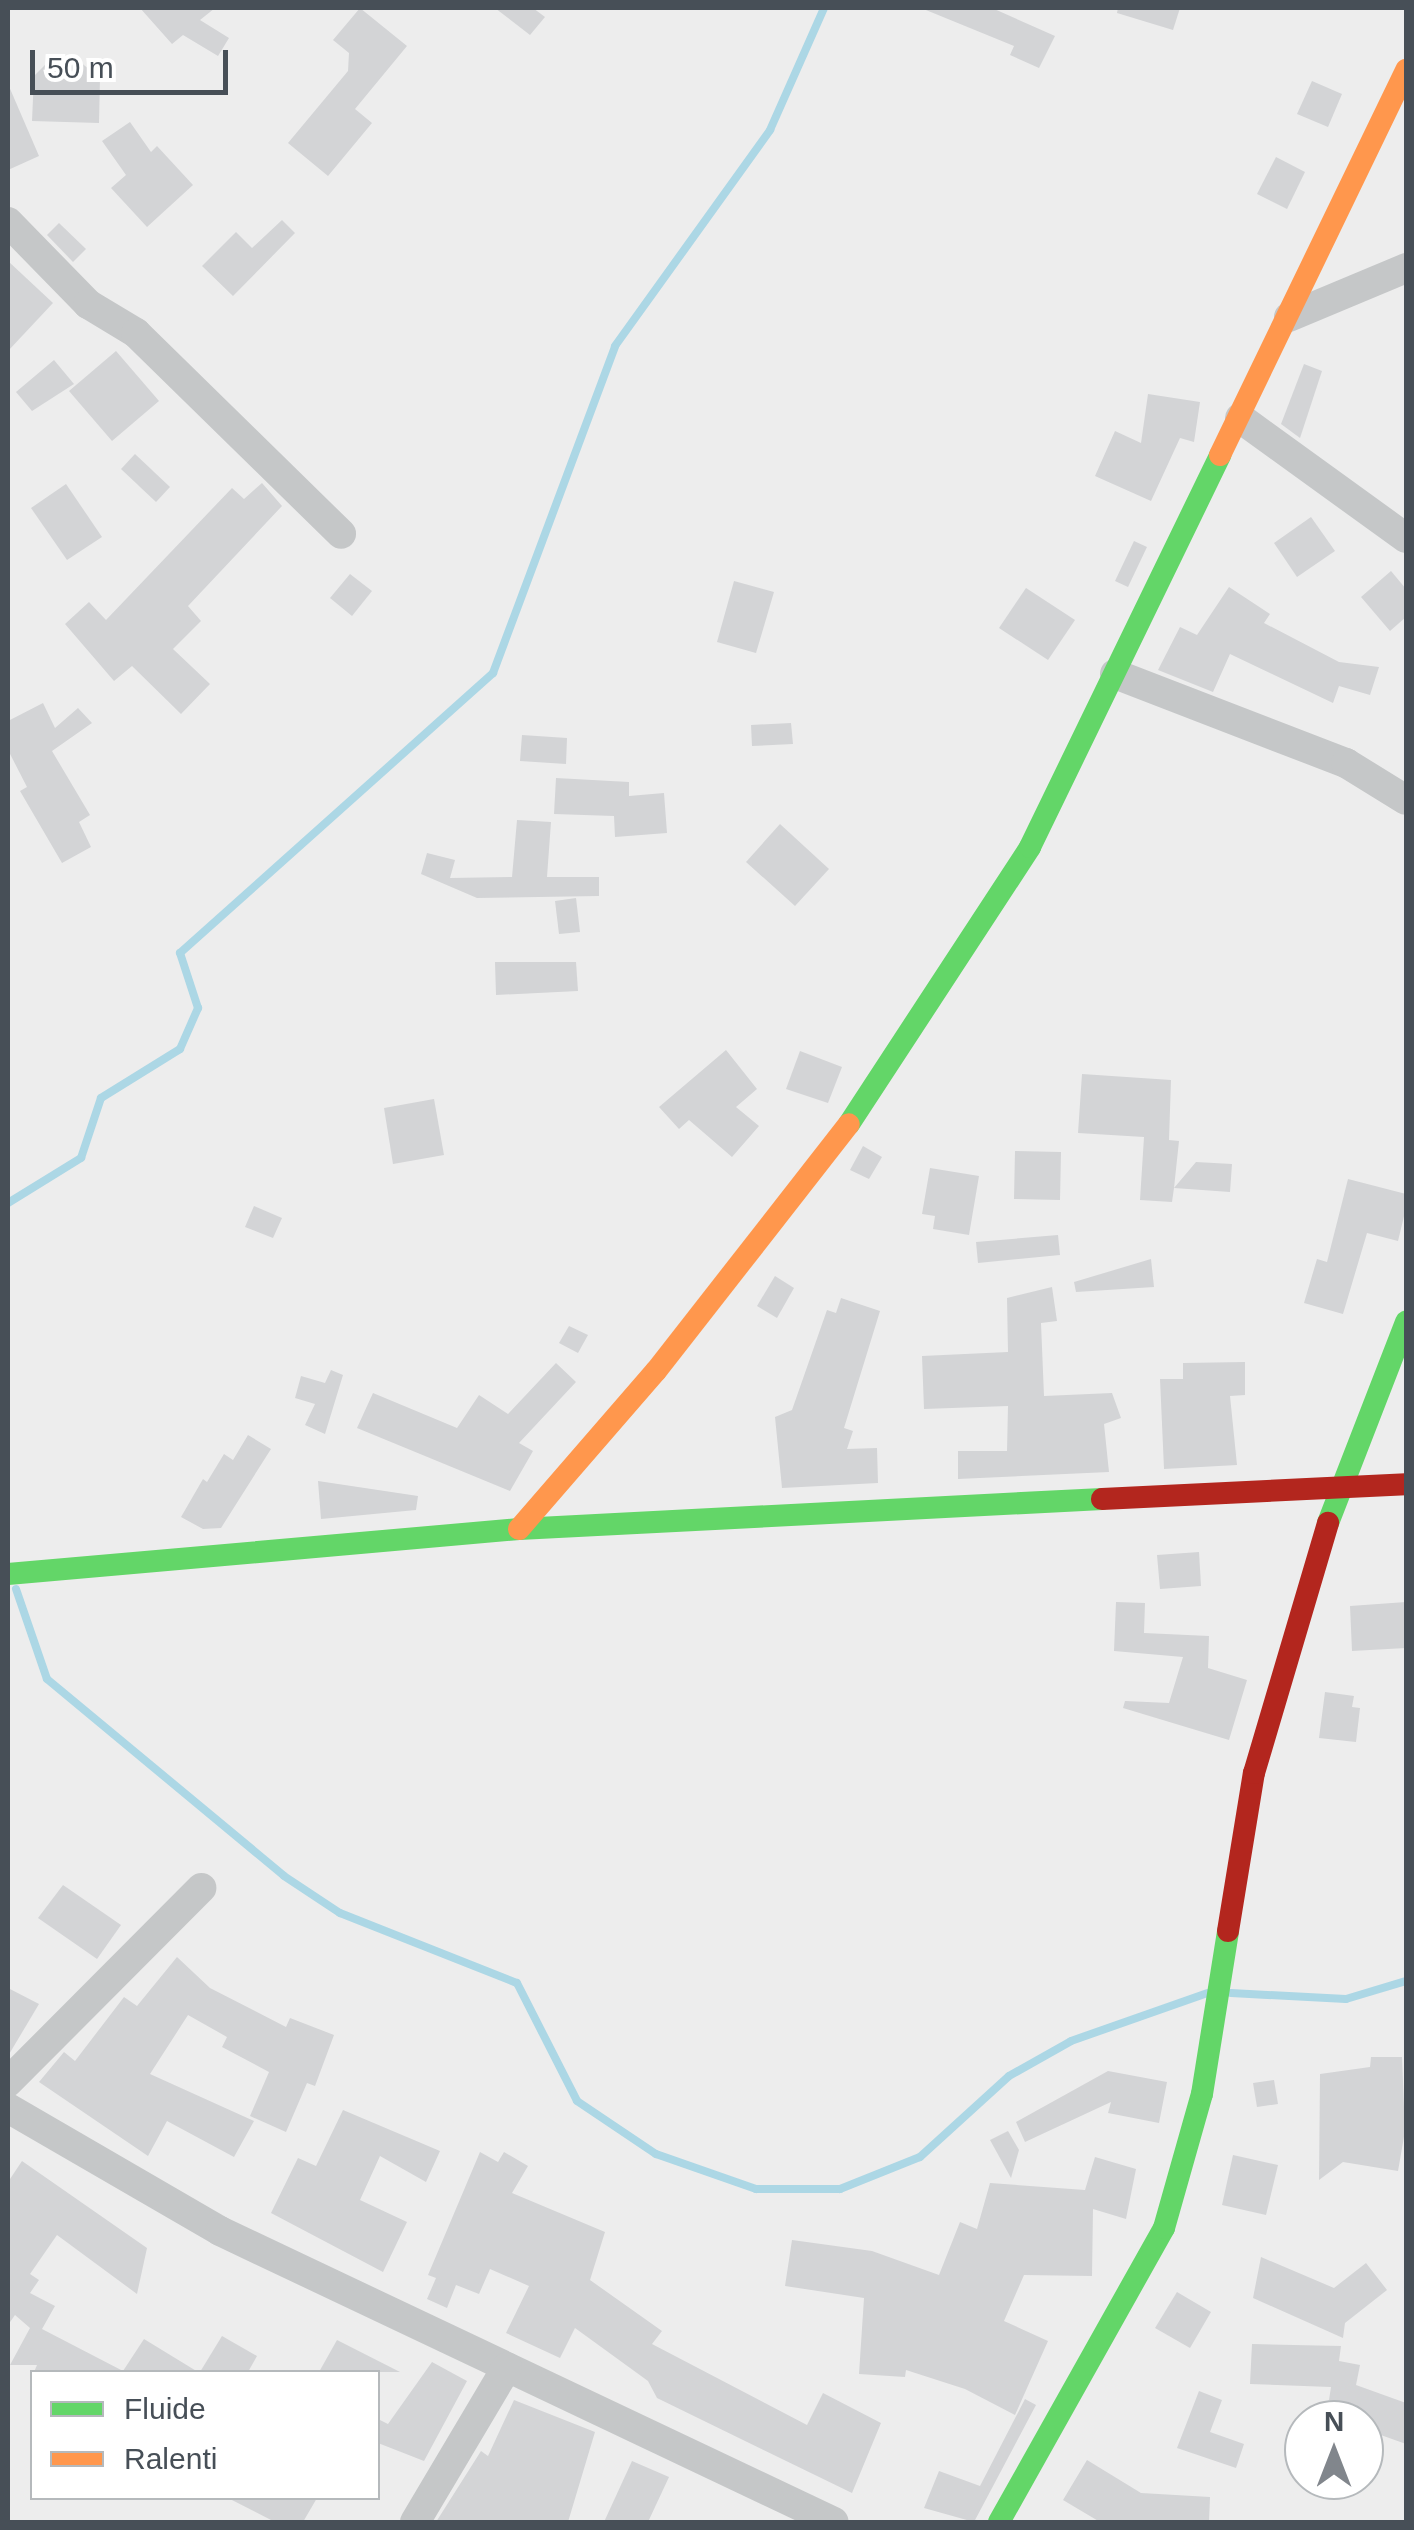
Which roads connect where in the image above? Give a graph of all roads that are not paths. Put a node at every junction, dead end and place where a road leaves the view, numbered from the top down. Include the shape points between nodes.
1 (1406, 70) edge
2 (8, 222) edge
3 (1406, 268) edge
4 (1289, 316) junction
5 (1240, 418) junction
6 (340, 534) dead end
7 (1406, 538) edge
8 (1115, 674) junction
9 (1406, 800) edge
10 (1406, 1322) edge
11 (1406, 1484) edge
12 (1338, 1488) junction
13 (519, 1529) junction
14 (16, 1574) edge
15 (200, 1888) dead end
16 (8, 2082) edge
17 (8, 2108) edge
18 (508, 2367) junction
19 (415, 2522) edge
20 (834, 2522) edge
21 (999, 2522) edge

1 - 4 street
2 - 6 street via 88,304 136,333
3 - 4 street
4 - 5 street
5 - 7 street
5 - 8 street
8 - 9 street via 1346,763
8 - 13 street via 1030,846 852,1120 656,1371
10 - 12 street
11 - 12 street
12 - 13 street
12 - 21 street via 1254,1773 1202,2094 1164,2228
13 - 14 street
15 - 16 street
17 - 18 street via 220,2231
18 - 19 street
18 - 20 street

